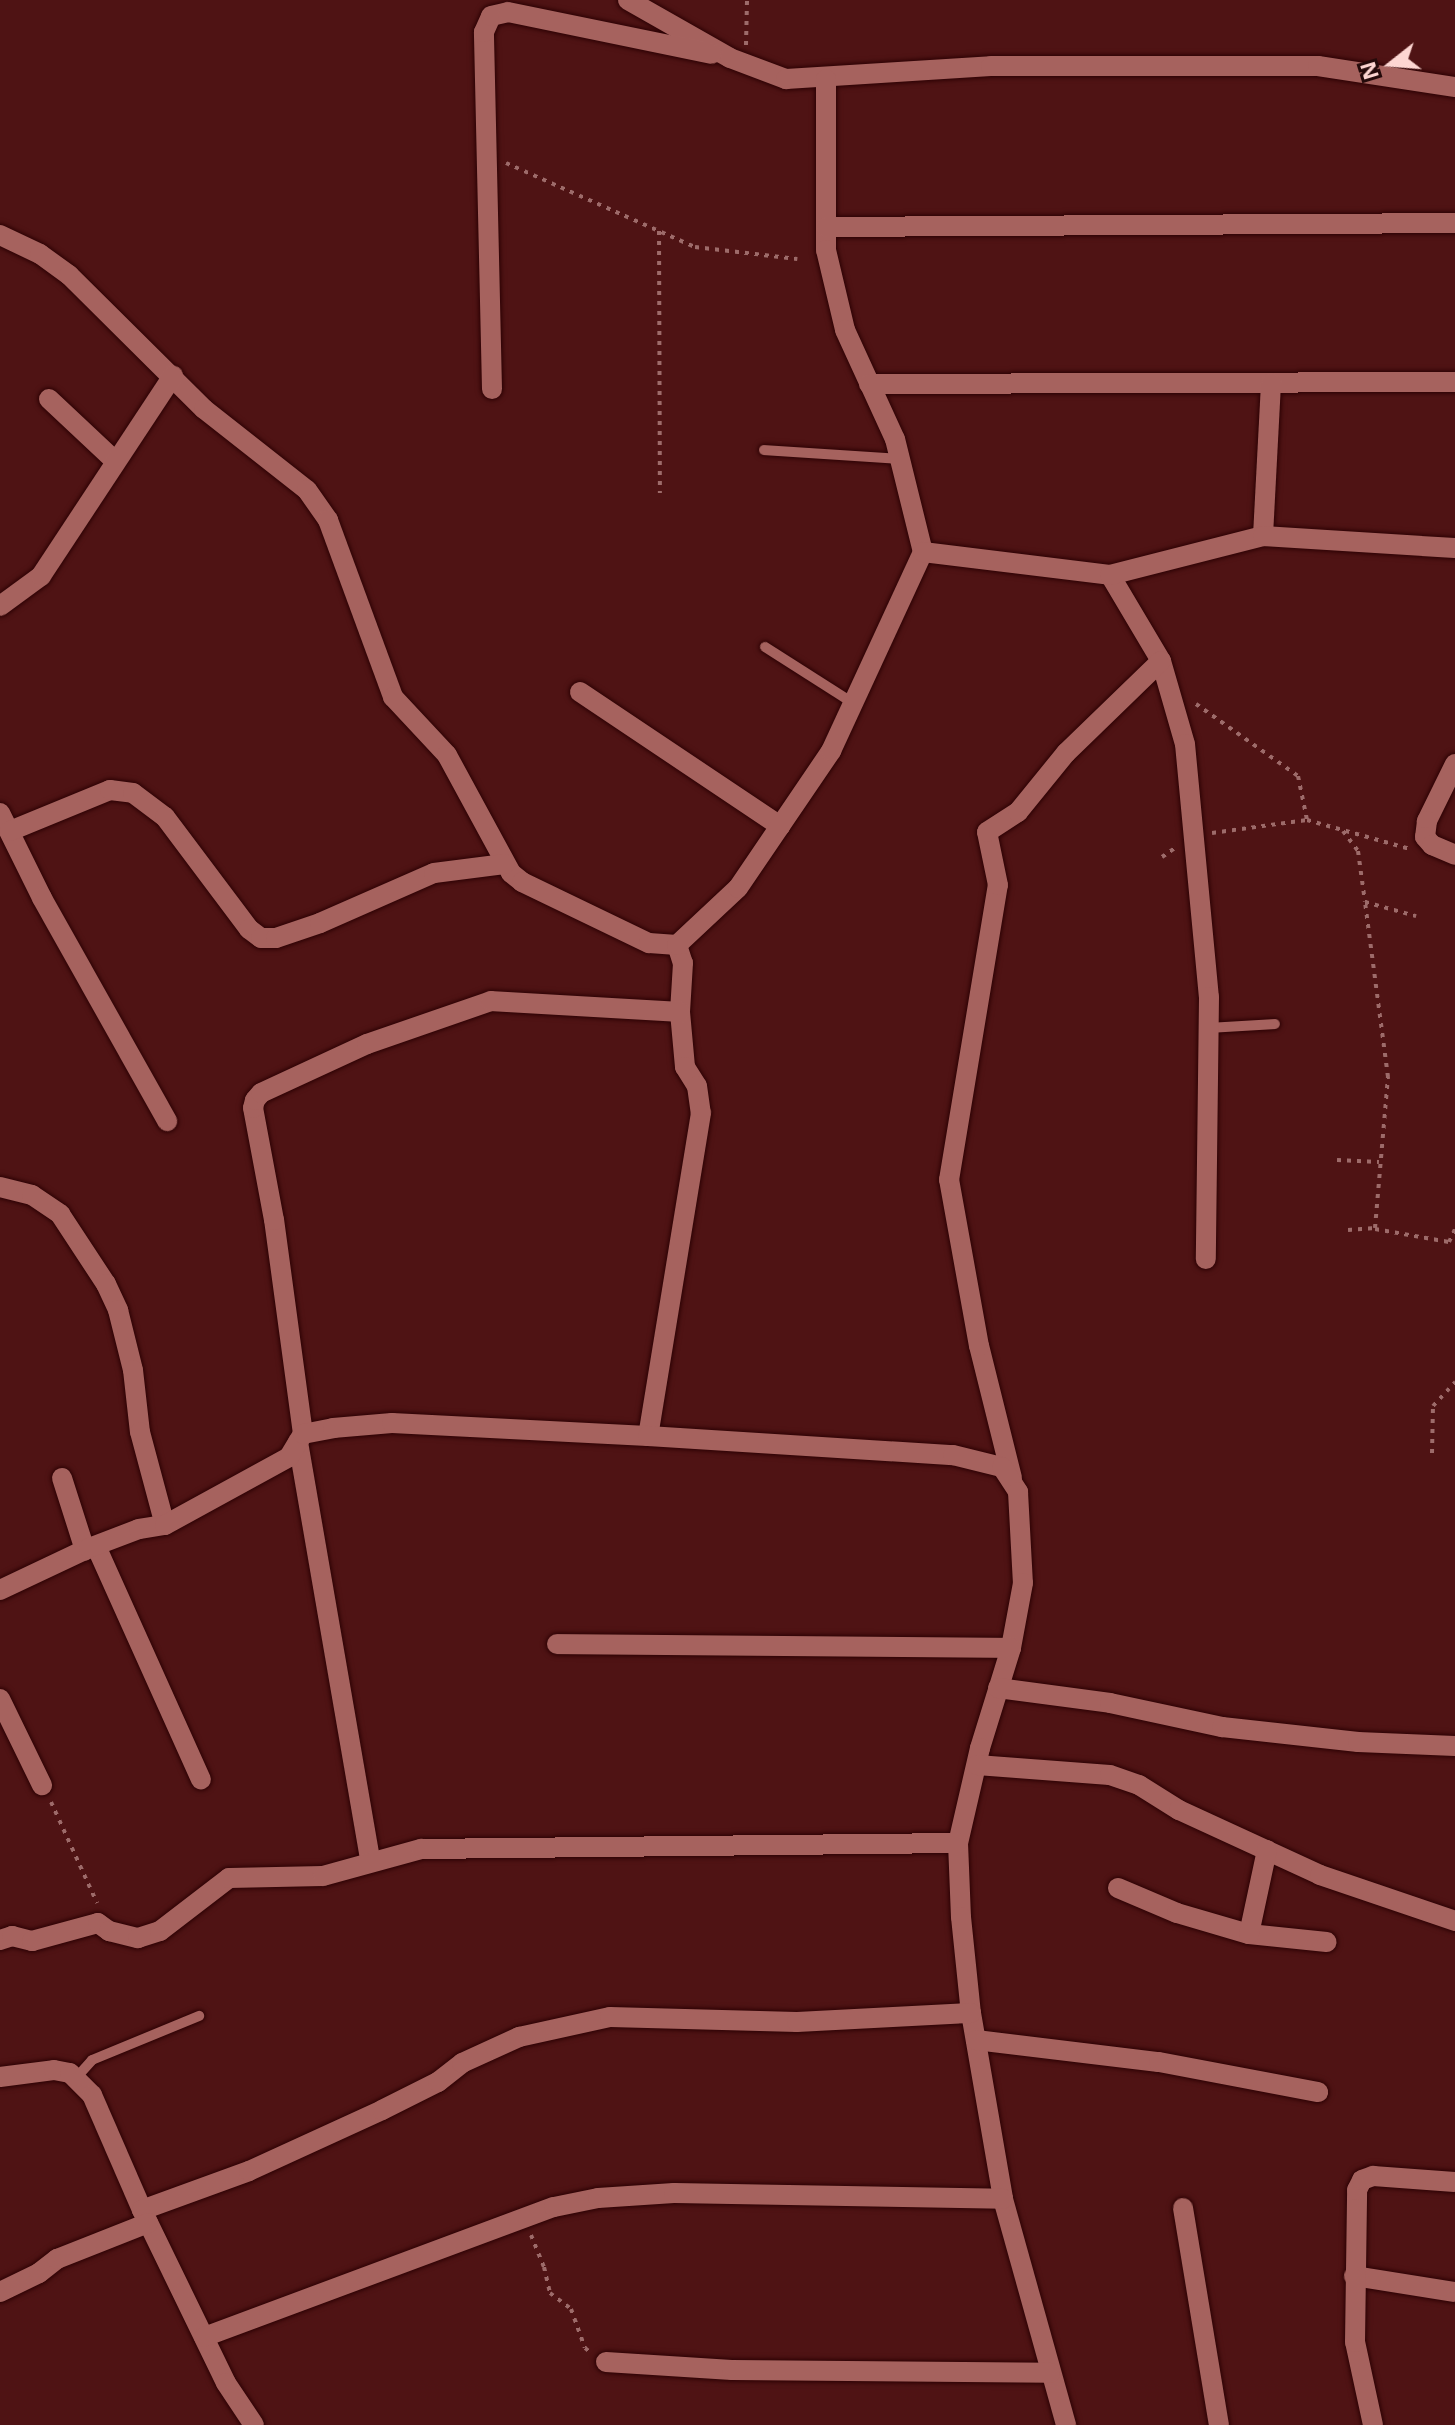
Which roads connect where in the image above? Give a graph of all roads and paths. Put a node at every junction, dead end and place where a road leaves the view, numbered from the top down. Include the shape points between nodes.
1 (628, 0) edge
2 (747, 0) edge
3 (738, 60) junction
4 (826, 79) junction
5 (1455, 87) edge
6 (487, 154) junction
7 (1455, 223) edge
8 (826, 227) junction
9 (659, 231) junction
10 (0, 235) edge
11 (797, 259) dead end
12 (173, 376) junction
13 (1455, 382) edge
14 (1271, 383) junction
15 (869, 384) junction
16 (492, 389) dead end
17 (49, 399) dead end
18 (764, 450) dead end
19 (900, 459) junction
20 (115, 461) junction
21 (660, 493) dead end
22 (1263, 536) junction
23 (1455, 548) edge
24 (923, 552) junction
25 (1110, 575) junction
26 (0, 606) edge
27 (765, 647) dead end
28 (1161, 661) junction
29 (580, 692) dead end
30 (1172, 699) junction
31 (853, 703) junction
32 (1455, 764) edge
33 (1307, 820) junction
34 (5, 822) edge
35 (780, 826) junction
36 (1343, 831) junction
37 (1193, 836) junction
38 (1432, 845) junction
39 (1455, 855) edge
40 (1162, 857) dead end
41 (504, 864) junction
42 (1365, 902) junction
43 (1416, 916) dead end
44 (677, 945) junction
45 (680, 1012) junction
46 (1275, 1024) dead end
47 (1209, 1028) junction
48 (167, 1121) dead end
49 (1337, 1160) dead end
50 (1379, 1162) junction
51 (0, 1187) edge
52 (1370, 1228) junction
53 (1455, 1229) edge
54 (1348, 1230) dead end
55 (1206, 1259) dead end
56 (1455, 1382) edge
57 (648, 1436) junction
58 (301, 1438) junction
59 (1432, 1453) dead end
60 (62, 1478) dead end
61 (1012, 1478) junction
62 (165, 1525) junction
63 (90, 1548) junction
64 (0, 1590) edge
65 (557, 1644) dead end
66 (1011, 1648) junction
67 (998, 1688) junction
68 (0, 1699) edge
69 (1455, 1746) edge
70 (977, 1765) junction
71 (201, 1780) dead end
72 (42, 1785) joint
73 (958, 1843) junction
74 (1267, 1850) junction
75 (370, 1860) junction
76 (1118, 1888) dead end
77 (1455, 1921) edge
78 (109, 1931) junction
79 (1249, 1934) junction
80 (0, 1940) edge
81 (1327, 1942) dead end
82 (971, 2013) junction
83 (199, 2016) dead end
84 (976, 2040) junction
85 (0, 2077) edge
86 (76, 2078) junction
87 (1318, 2092) dead end
88 (1455, 2182) edge
89 (1003, 2199) junction
90 (1183, 2208) dead end
91 (145, 2216) junction
92 (529, 2216) junction
93 (1354, 2276) junction
94 (0, 2292) edge
95 (1455, 2292) edge
96 (204, 2337) junction
97 (606, 2362) joint
98 (1050, 2373) junction
99 (254, 2425) edge
100 (1066, 2425) edge
101 (1219, 2425) edge
102 (1373, 2425) edge

1 - 3 street
2 - 3 path
3 - 4 street via 786,79
3 - 6 street via 508,12 491,16 484,32
4 - 5 street via 991,66 1318,66
4 - 8 street
6 - 9 path
6 - 16 street
7 - 8 street
8 - 15 street via 826,250 845,330
9 - 11 path via 695,247
9 - 21 path
10 - 12 street via 69,275
12 - 20 street
12 - 41 street via 204,409 286,470 320,507 393,697 447,755
13 - 14 street
14 - 15 street
14 - 22 street
15 - 19 street
17 - 20 street
18 - 19 lane
19 - 24 street
20 - 26 street via 41,576
22 - 23 street
22 - 25 street
24 - 25 street
24 - 31 street
25 - 28 street
27 - 31 lane
28 - 30 street
28 - 61 street via 1066,753 1018,812 987,832 998,885 949,1180 979,1346
29 - 35 street
30 - 33 path via 1196,703 1298,776
30 - 37 street via 1185,744
31 - 35 street via 831,751
32 - 38 street via 1427,821 1425,837
33 - 36 path
33 - 37 path
34 - 41 street via 110,790 133,793 165,817 261,938 320,923 434,873
34 - 48 street
35 - 44 street via 738,888
36 - 38 path via 1407,850
36 - 42 path via 1358,851
37 - 40 path
37 - 47 street
38 - 39 street
41 - 44 street via 522,882 649,943
42 - 43 path
42 - 50 path via 1388,1077
44 - 45 street via 683,963
45 - 57 street via 685,1067 697,1086 701,1113
45 - 58 street via 491,1001 367,1044 261,1093 253,1108 274,1220
46 - 47 lane
47 - 55 street
49 - 50 path
50 - 52 path via 1375,1228
51 - 62 street via 32,1195 60,1214 106,1284 133,1370 140,1432
52 - 53 path via 1449,1242
52 - 54 path
56 - 59 path via 1433,1406
57 - 58 street via 392,1423
57 - 61 street via 953,1455 1002,1467
58 - 62 street via 289,1457
58 - 75 street
60 - 63 street
61 - 66 street via 1018,1492 1023,1583
62 - 63 street
63 - 64 street
63 - 71 street
65 - 66 street
66 - 67 street
67 - 69 street via 1110,1703 1222,1727
67 - 70 street
68 - 72 street
70 - 73 street
70 - 74 street via 1110,1775
72 - 78 path
73 - 75 street via 421,1849
73 - 82 street
74 - 77 street via 1320,1875
74 - 79 street
75 - 78 street via 323,1876 229,1878 160,1931 138,1938
76 - 79 street via 1177,1913
78 - 80 street via 98,1923 32,1941 12,1936
79 - 81 street
82 - 84 street
82 - 91 street via 797,2022 610,2017 519,2037 382,2110
83 - 86 lane via 92,2060
84 - 87 street via 1159,2062
84 - 89 street
85 - 86 street via 54,2070
86 - 91 street via 92,2095
88 - 93 street via 1373,2176 1362,2180 1357,2190
89 - 92 street via 674,2193 598,2198
89 - 98 street
90 - 101 street
91 - 94 street
91 - 96 street
92 - 96 street
92 - 97 path via 550,2293 571,2309 585,2348
93 - 95 street
93 - 102 street via 1355,2342
96 - 99 street
97 - 98 street via 732,2370
98 - 100 street

